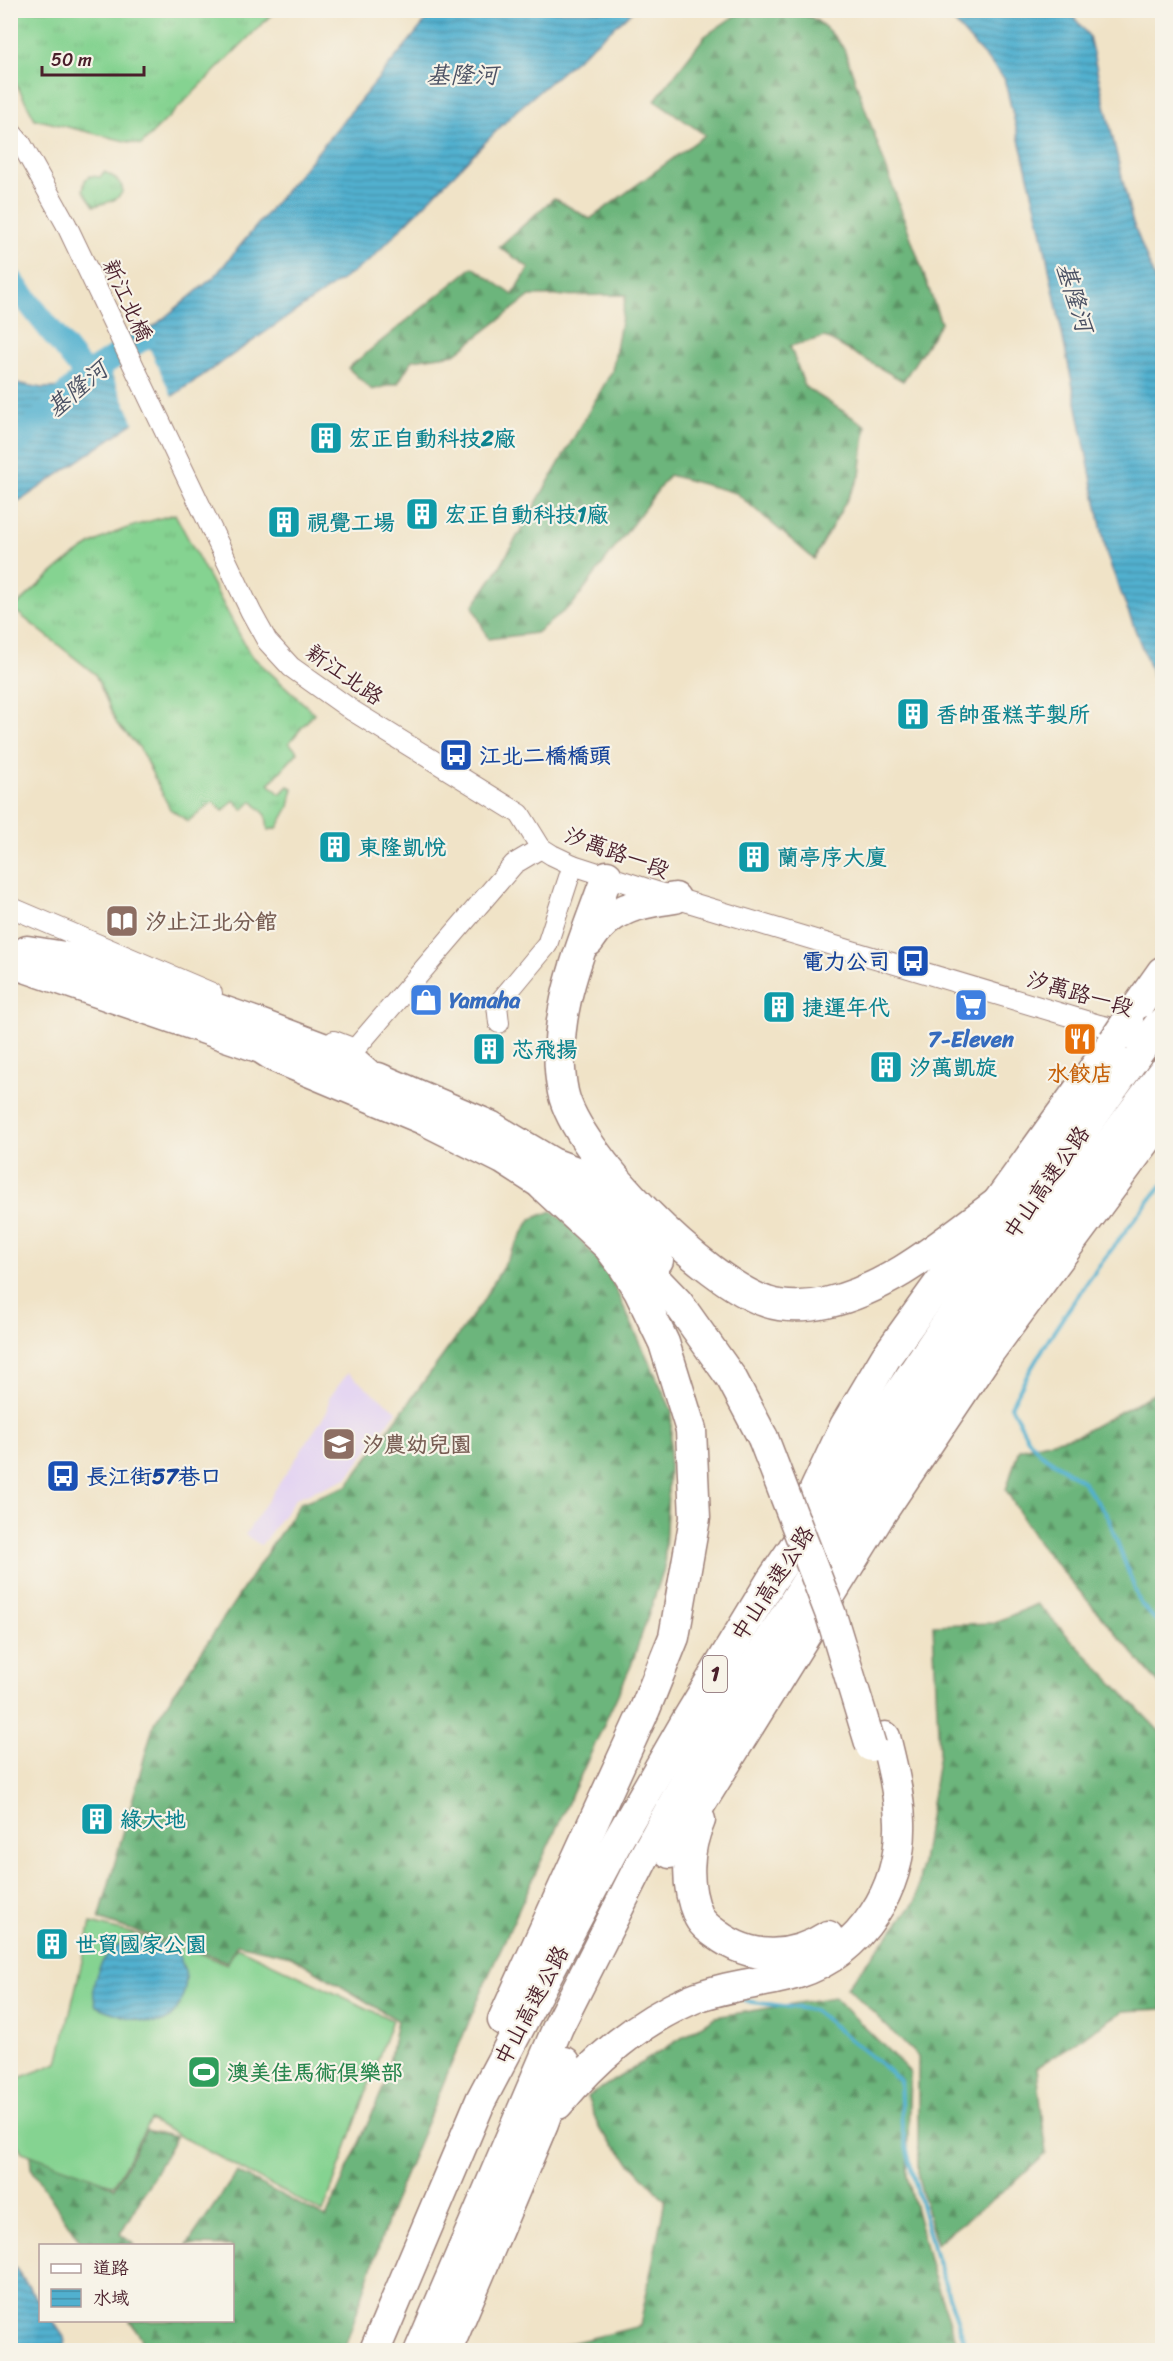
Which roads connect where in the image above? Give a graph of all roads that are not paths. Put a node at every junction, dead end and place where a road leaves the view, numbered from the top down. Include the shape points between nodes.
1 (16, 138) edge
2 (185, 478) joint
3 (541, 848) junction
4 (573, 865) junction
5 (607, 876) junction
6 (675, 898) junction
7 (10, 907) edge
8 (10, 952) edge
9 (578, 959) junction
10 (10, 962) edge
11 (1162, 972) edge
12 (10, 983) edge
13 (126, 1001) junction
14 (499, 1023) dead end
15 (1156, 1033) edge
16 (257, 1035) junction
17 (1162, 1072) edge
18 (1162, 1119) edge
19 (548, 1174) junction
20 (997, 1203) junction
21 (640, 1207) junction
22 (771, 1581) junction
23 (878, 1741) junction
24 (728, 1757) junction
25 (481, 2100) junction
26 (543, 2123) junction
27 (375, 2350) edge
28 (420, 2350) edge
29 (447, 2350) edge

1 - 2 street, 新江北橋 via 66,224
2 - 3 street, 新江北路 via 267,641 291,667 353,711 519,814
3 - 4 street, 汐萬路一段
3 - 7 street, 汐萬路一段 via 514,864 355,1049 228,1000
4 - 5 street, 汐萬路一段
4 - 14 street via 547,945 497,1005
5 - 6 street, 汐萬路一段
5 - 9 highway
6 - 9 highway via 638,903 606,919
6 - 15 street, 汐萬路一段 via 1099,1025
8 - 16 highway via 71,958
9 - 21 highway via 562,1021 563,1093 587,1144
10 - 13 highway
11 - 20 highway
12 - 13 highway
13 - 16 highway
15 - 22 highway, 中山高速公路 / 1 via 982,1272
16 - 19 highway via 275,1057 423,1119 503,1159
16 - 19 highway via 338,1069 366,1073 490,1126
17 - 28 highway, 中山高速公路 / 1 via 994,1299 833,1540 715,1728 558,2027
18 - 24 highway via 990,1351 878,1518
19 - 21 highway via 587,1176
19 - 23 highway, bridge via 678,1303 771,1437
19 - 25 highway via 619,1260 664,1342 691,1430 695,1518 674,1637 645,1709 506,2011
20 - 21 highway via 907,1268 825,1304 796,1306 767,1302 723,1279
20 - 22 highway via 886,1357 845,1426
22 - 25 highway, 中山高速公路 / 1 via 618,1840
23 - 24 highway via 882,1821 876,1873 845,1925 804,1949 784,1954 734,1947 698,1917 690,1889 690,1856 698,1825
23 - 26 highway via 898,1803 898,1846 884,1898 858,1935 840,1951 799,1972 694,1998 648,2021 584,2073
24 - 26 highway via 683,1828 625,1936 582,2022
25 - 27 highway, 中山高速公路 / 1
26 - 29 highway

